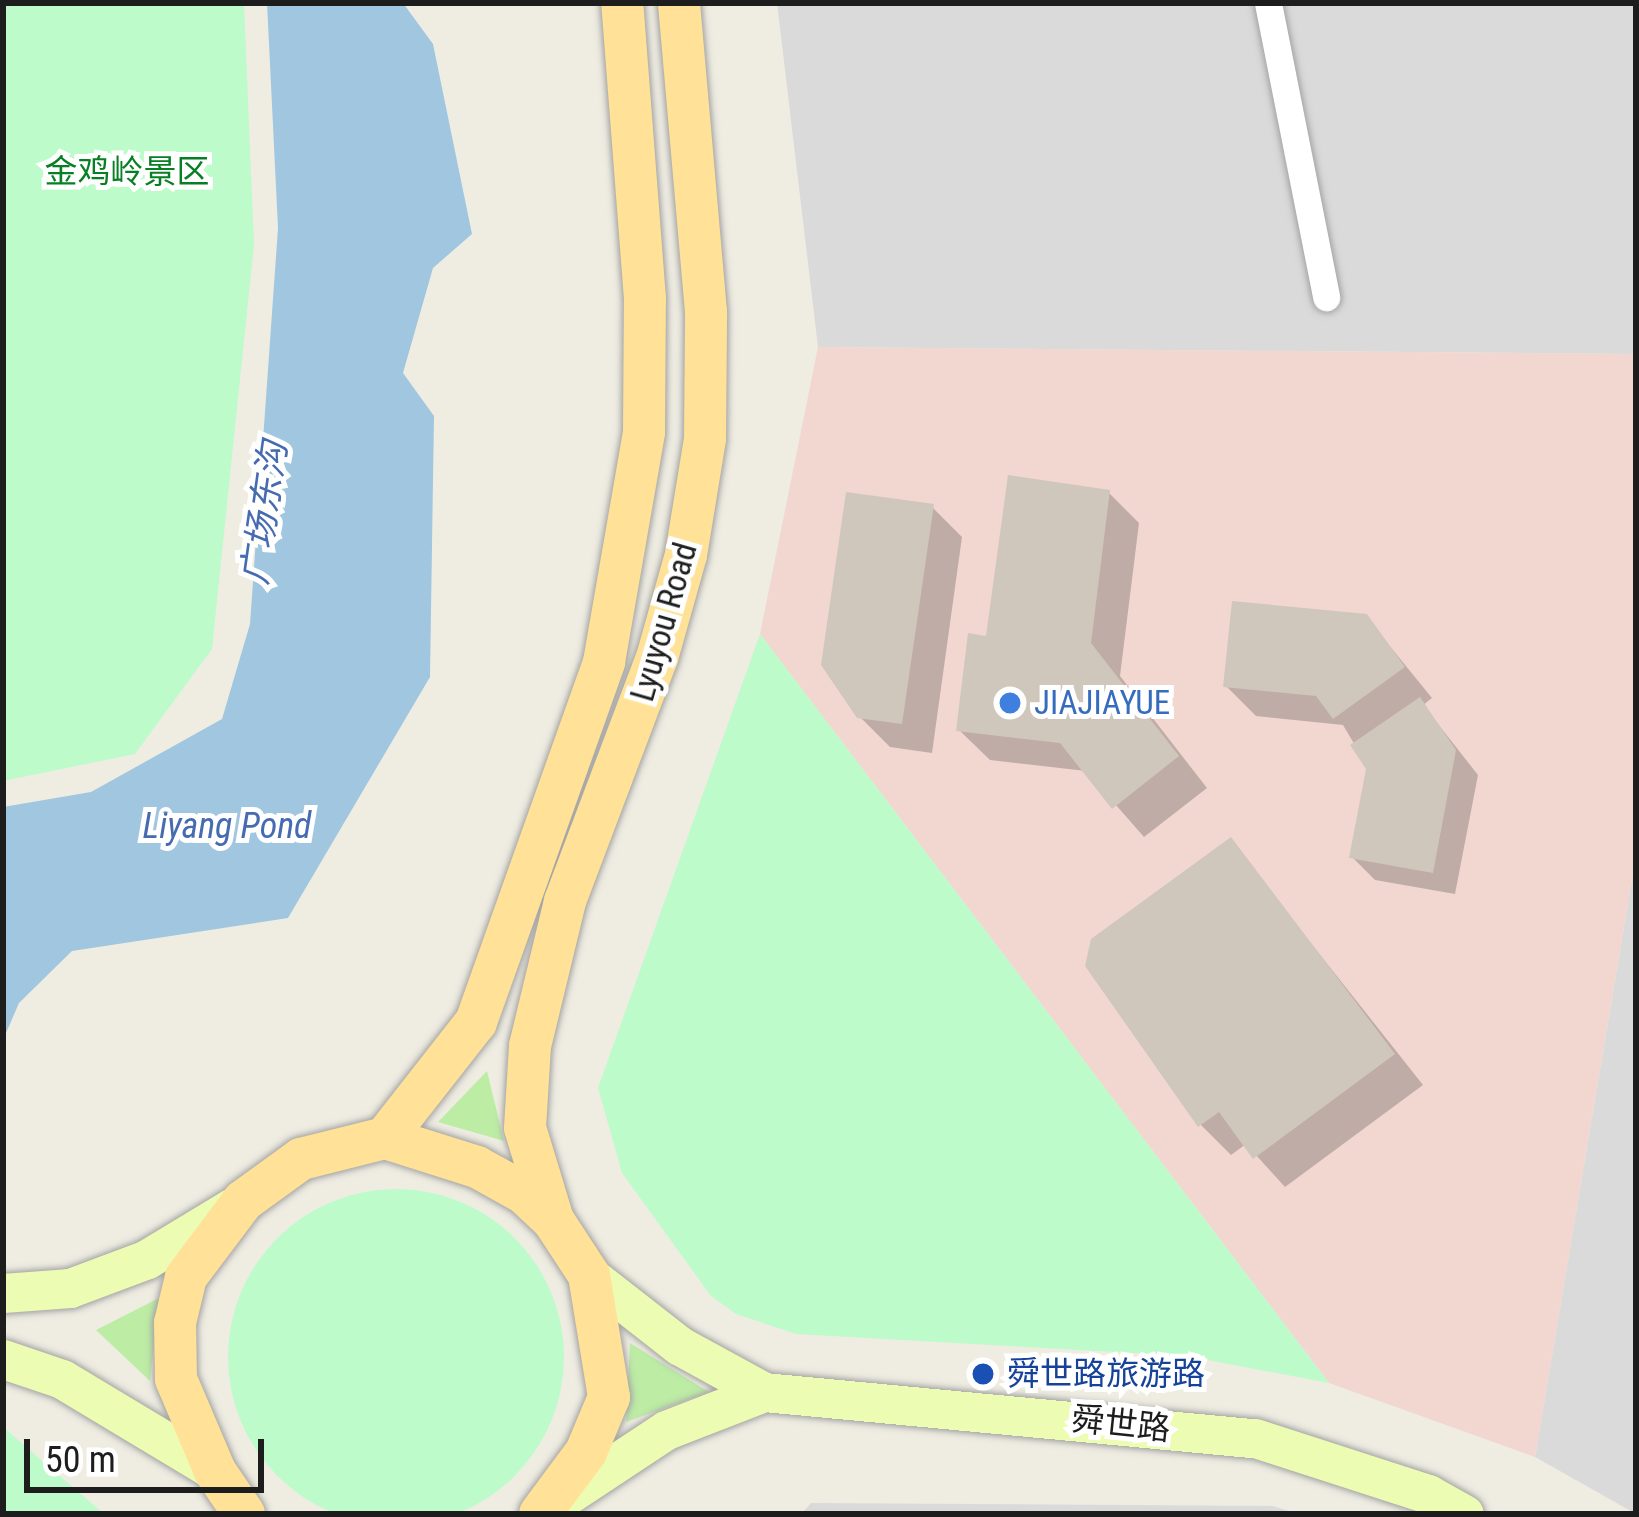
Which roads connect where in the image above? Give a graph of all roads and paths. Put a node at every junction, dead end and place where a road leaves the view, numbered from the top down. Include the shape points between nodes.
1 (622, 3) edge
2 (679, 3) edge
3 (1268, 3) edge
4 (1326, 297) dead end
5 (385, 1138) junction
6 (243, 1201) junction
7 (553, 1220) junction
8 (589, 1275) junction
9 (3, 1293) edge
10 (3, 1359) edge
11 (764, 1392) junction
12 (215, 1472) junction
13 (542, 1513) edge
14 (244, 1514) edge
15 (1464, 1514) edge

1 - 5 main road, Lyuyou Road via 645,299 644,432 604,662 476,1022
2 - 7 main road, Lyuyou Road via 706,311 705,440 663,637 565,901 530,1046 525,1128
3 - 4 street
5 - 6 main road via 301,1159
5 - 7 main road via 477,1166
6 - 9 street via 147,1259 70,1288
6 - 12 main road via 186,1277 175,1323 176,1379
7 - 8 main road
8 - 11 street via 680,1346
8 - 13 main road via 609,1396 586,1452
10 - 12 street via 62,1379
11 - 13 street via 666,1430
11 - 15 street, 舜世路 via 1256,1438 1428,1494
12 - 14 main road

